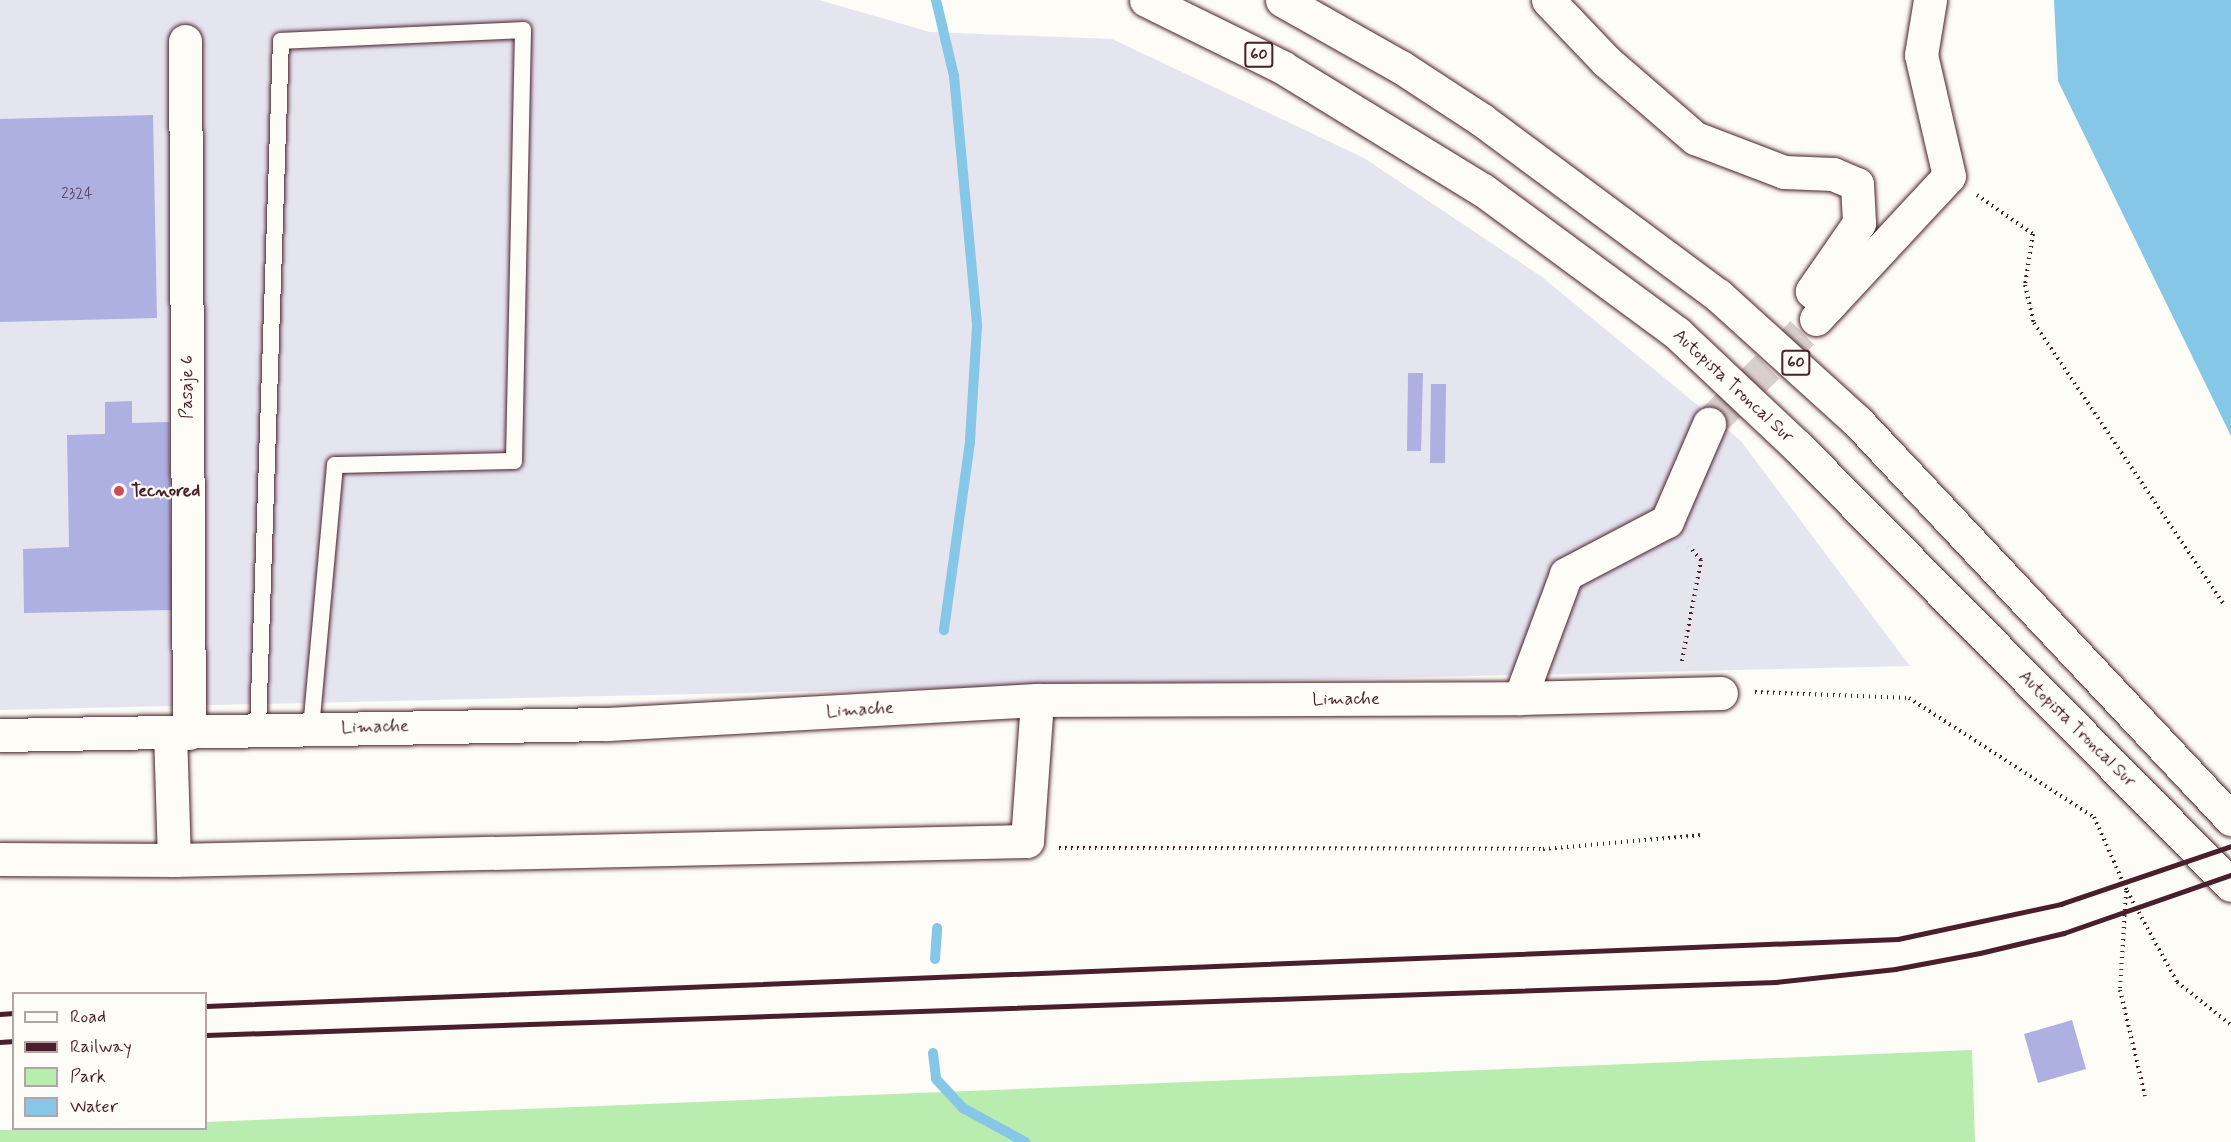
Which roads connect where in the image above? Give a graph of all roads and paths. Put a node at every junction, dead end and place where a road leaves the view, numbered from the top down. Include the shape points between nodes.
1 (1146, 0) edge
2 (1282, 0) edge
3 (1548, 0) edge
4 (1930, 0) edge
5 (185, 41) dead end
6 (1949, 176) junction
7 (1709, 424) tunnel mouth
8 (1667, 521) junction
9 (2225, 606) dead end
10 (1721, 693) joint
11 (1676, 694) junction
12 (1520, 698) junction
13 (1037, 700) junction
14 (311, 728) junction
15 (258, 729) junction
16 (180, 733) junction
17 (0, 735) edge
18 (2231, 819) edge
19 (1702, 835) dead end
20 (1027, 841) junction
21 (0, 858) edge
22 (174, 860) junction
23 (2231, 885) edge
24 (2127, 891) junction
25 (2231, 1025) edge
26 (2145, 1096) dead end

1 - 23 main road, Autopista Troncal Sur / 60 via 1282,67 1474,184 1677,333 1797,446
2 - 18 main road, 60 via 1401,67 1482,120 1718,295 1858,422
3 - 6 main road via 1606,61 1695,138 1784,172 1833,174 1857,184 1859,223 1812,291 1822,313
4 - 6 main road via 1921,54
5 - 16 main road, Pasaje 6
6 - 9 path via 2032,234 2025,285 2034,323
7 - 8 main road
8 - 11 path via 1701,560
8 - 12 main road via 1566,574
10 - 11 main road, Limache
10 - 24 path via 1817,692 1909,698 2094,817
11 - 12 main road, Limache
12 - 13 main road, Limache
13 - 14 main road, Limache via 607,724
13 - 20 main road
14 - 15 main road, Limache
14 - 15 lane via 335,465 514,461 523,30 281,41
15 - 16 main road, Limache
16 - 17 main road, Limache
16 - 22 main road, Pasaje 6
19 - 20 path via 1543,849 1046,849
20 - 22 main road
21 - 22 main road
24 - 25 path via 2177,982
24 - 26 path via 2120,990

